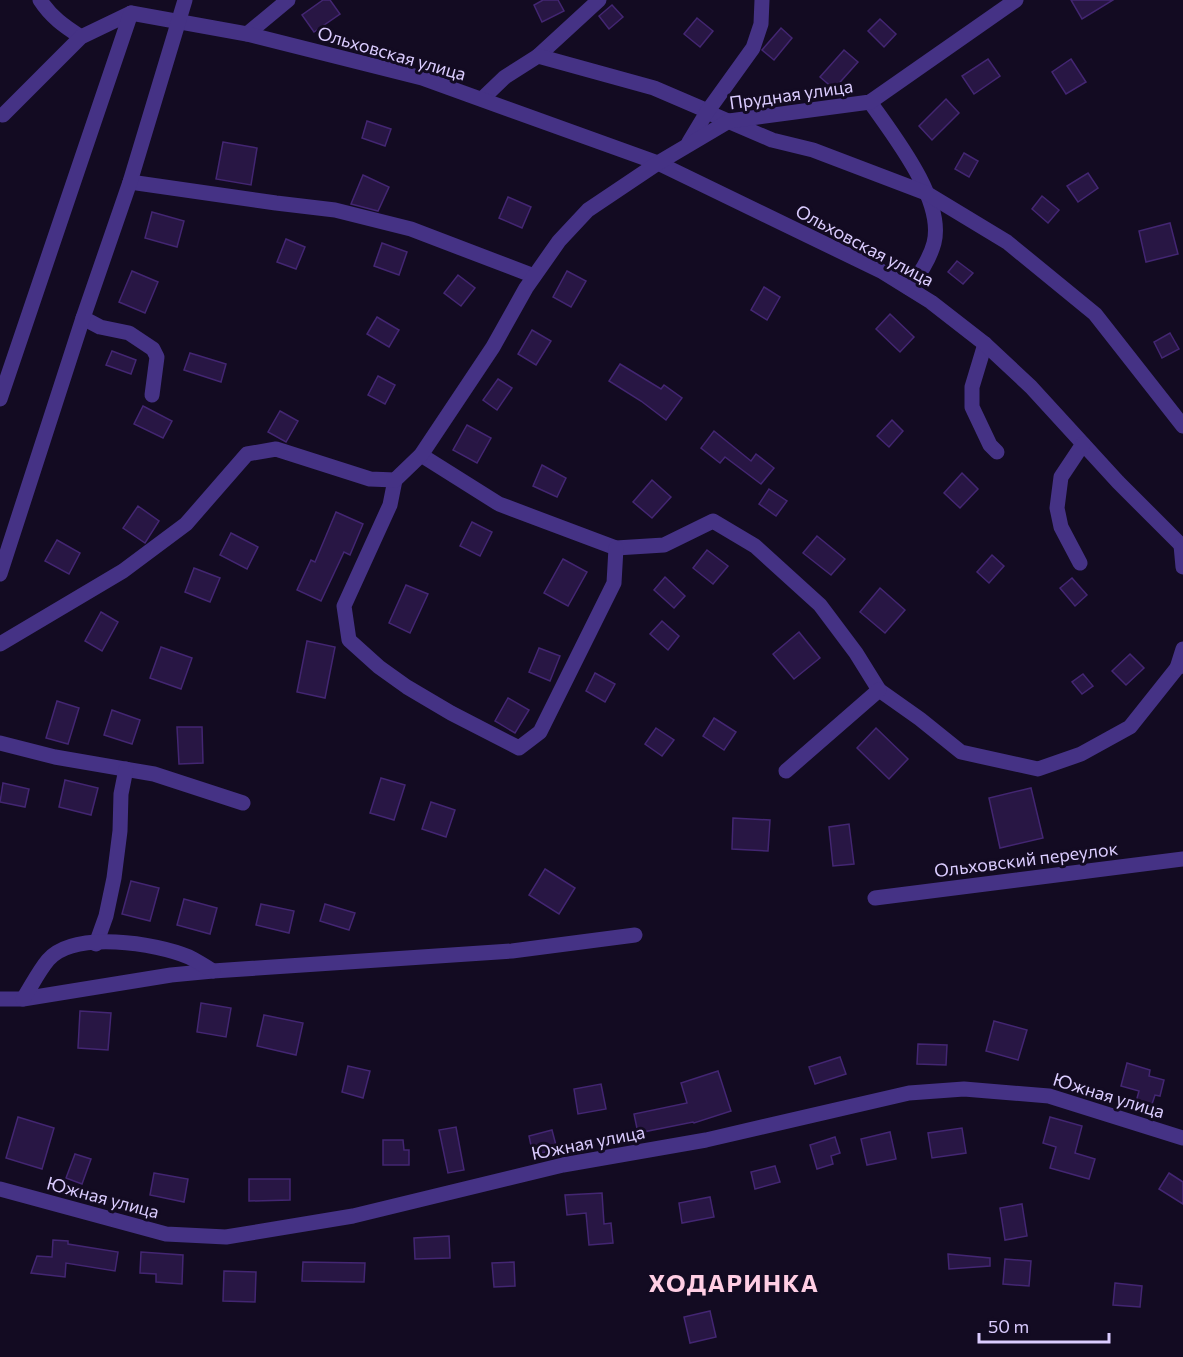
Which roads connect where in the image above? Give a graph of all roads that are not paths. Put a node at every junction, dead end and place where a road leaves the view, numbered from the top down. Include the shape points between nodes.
1 (40, 0) edge
2 (185, 0) edge
3 (288, 0) edge
4 (598, 0) edge
5 (762, 0) edge
6 (1016, 0) edge
7 (131, 13) junction
8 (179, 23) junction
9 (248, 34) junction
10 (81, 37) junction
11 (538, 56) junction
12 (482, 99) junction
13 (870, 102) junction
14 (708, 112) junction
15 (3, 115) dead end
16 (729, 121) junction
17 (688, 145) junction
18 (658, 163) junction
19 (130, 182) junction
20 (926, 193) junction
21 (534, 276) junction
22 (909, 288) junction
23 (83, 318) junction
24 (985, 344) junction
25 (152, 395) dead end
26 (0, 399) edge
27 (1183, 426) edge
28 (1083, 444) junction
29 (997, 452) dead end
30 (421, 455) junction
31 (395, 480) junction
32 (1182, 546) edge
33 (616, 548) junction
34 (1080, 563) dead end
35 (1183, 567) edge
36 (0, 574) edge
37 (0, 644) edge
38 (1183, 648) edge
39 (1180, 666) edge
40 (879, 690) junction
41 (0, 743) edge
42 (126, 770) junction
43 (786, 771) dead end
44 (243, 803) dead end
45 (1183, 859) edge
46 (875, 898) dead end
47 (635, 935) dead end
48 (96, 944) junction
49 (213, 971) junction
50 (0, 999) edge
51 (23, 999) junction
52 (1183, 1138) edge
53 (0, 1189) edge

1 - 10 street via 60,24
2 - 8 street
3 - 9 street
4 - 11 street
5 - 14 street via 761,24 753,48
6 - 13 street, Прудная улица
7 - 8 street, Ольховская улица
7 - 10 street
7 - 26 street
8 - 9 street, Ольховская улица
8 - 19 street
9 - 12 street, Ольховская улица via 422,78
10 - 15 street
11 - 12 street via 505,77
11 - 14 street via 654,88
12 - 18 street, Ольховская улица
13 - 16 street, Прудная улица
13 - 20 street via 902,148
14 - 16 street
14 - 17 street
16 - 17 street, Прудная улица
16 - 20 street via 772,140 813,150
17 - 18 street, Прудная улица
18 - 21 street via 588,210
18 - 22 street, Ольховская улица via 836,248
19 - 21 street via 335,210 411,229
19 - 23 street
20 - 22 street via 935,224 934,243
20 - 27 street via 1007,242 1095,314
21 - 30 street via 493,348
22 - 24 street, Ольховская улица
23 - 25 street via 100,327 129,333 153,349 157,357
23 - 36 street
24 - 28 street, Ольховская улица
24 - 29 street via 972,387 972,407
28 - 32 street, Ольховская улица
28 - 34 street via 1061,477 1057,508 1061,527
30 - 31 street
30 - 33 street via 499,504
31 - 33 street via 390,505 344,606 349,640 379,668 519,748 540,732 582,649 614,583
31 - 37 street via 370,479 276,449 247,454 186,524 123,571
32 - 35 street
33 - 40 street via 664,545 713,522 755,546 820,605
38 - 39 street
39 - 40 street via 1130,727 1081,754 1038,769 962,752
40 - 43 street
41 - 42 street
42 - 44 street via 154,774
42 - 48 street via 114,878
45 - 46 street, Ольховский переулок
47 - 49 street via 512,951
48 - 49 street via 131,942 187,957
48 - 51 street via 83,942 48,959
49 - 51 street
50 - 51 street
52 - 53 street, Южная улица via 1049,1096 964,1089 909,1093 706,1140 562,1165 353,1216 226,1237 166,1234

